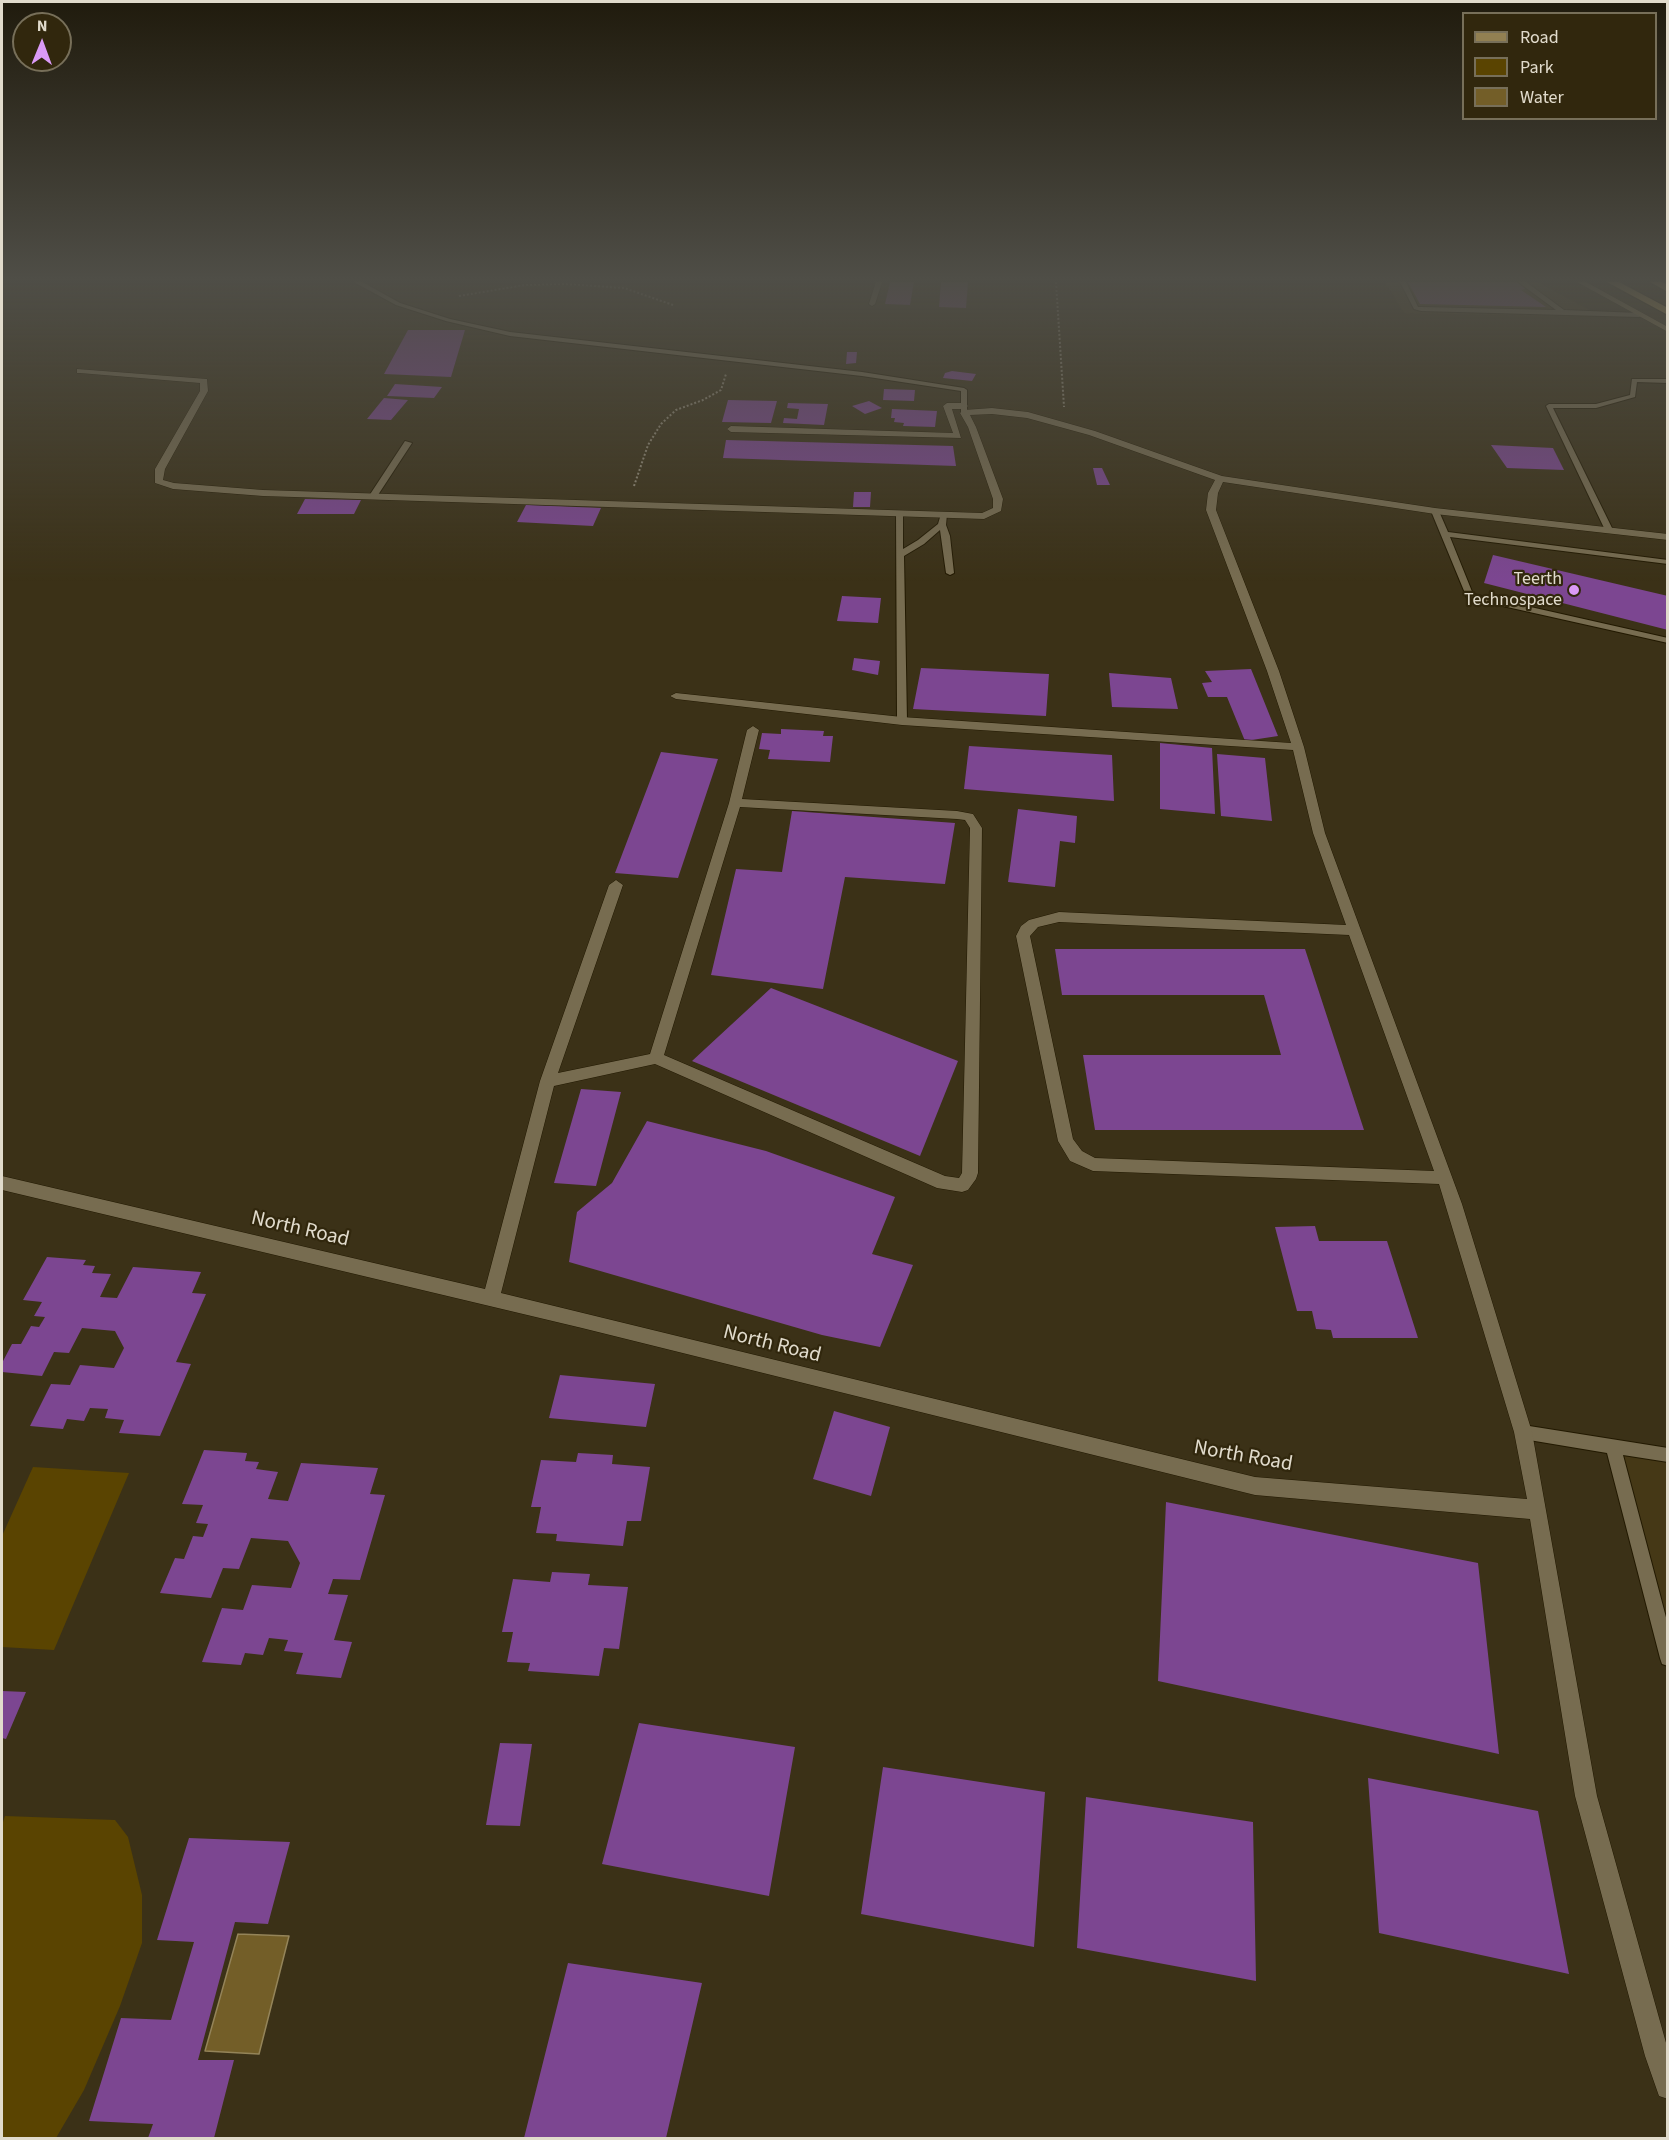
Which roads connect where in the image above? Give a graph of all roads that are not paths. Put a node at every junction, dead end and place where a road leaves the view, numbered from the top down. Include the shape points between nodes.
1 (204, 382) edge
2 (912, 382) edge
3 (1634, 382) edge
4 (964, 410) junction
5 (731, 429) dead end
6 (408, 442) dead end
7 (1220, 479) junction
8 (373, 496) junction
9 (1435, 511) junction
10 (899, 515) junction
11 (943, 520) junction
12 (1609, 530) junction
13 (1445, 534) junction
14 (1668, 537) edge
15 (899, 555) junction
16 (1668, 562) edge
17 (950, 573) dead end
18 (1668, 641) edge
19 (676, 696) dead end
20 (902, 721) junction
21 (753, 730) dead end
22 (1298, 747) junction
23 (735, 803) junction
24 (616, 885) dead end
25 (1355, 930) junction
26 (656, 1058) junction
27 (548, 1081) junction
28 (1445, 1178) junction
29 (2, 1183) edge
30 (491, 1298) junction
31 (1523, 1432) junction
32 (1613, 1447) junction
33 (1668, 1455) edge
34 (1538, 1510) junction
35 (1668, 1658) edge
36 (1668, 2087) edge

1 - 8 street via 204,391 160,468 158,481 173,486 252,492
2 - 4 lane via 964,390
3 - 12 lane via 1633,396 1596,406 1549,406
4 - 5 street via 947,406 958,436
4 - 7 street via 1028,415
4 - 11 street via 999,499 998,509 984,516
6 - 8 lane
7 - 9 street
7 - 22 street via 1211,510
8 - 10 street
9 - 12 street
9 - 13 lane
10 - 11 street
10 - 15 lane
11 - 15 lane via 921,542
11 - 17 lane
12 - 14 street
13 - 16 lane
13 - 18 lane via 1470,596
15 - 20 lane
19 - 20 street
20 - 22 street
21 - 23 street
22 - 25 street via 1319,833
23 - 26 street
23 - 26 street via 969,817 975,828 968,1179 962,1185 943,1184
24 - 27 street
25 - 28 street
25 - 28 street via 1059,917 1034,923 1023,936 1066,1141 1076,1156 1093,1164
26 - 27 street
27 - 30 street
28 - 31 street
29 - 30 street, North Road
30 - 34 street, North Road via 1255,1486
31 - 32 lane
31 - 34 street
32 - 33 lane
32 - 35 lane
34 - 36 street via 1586,1796

